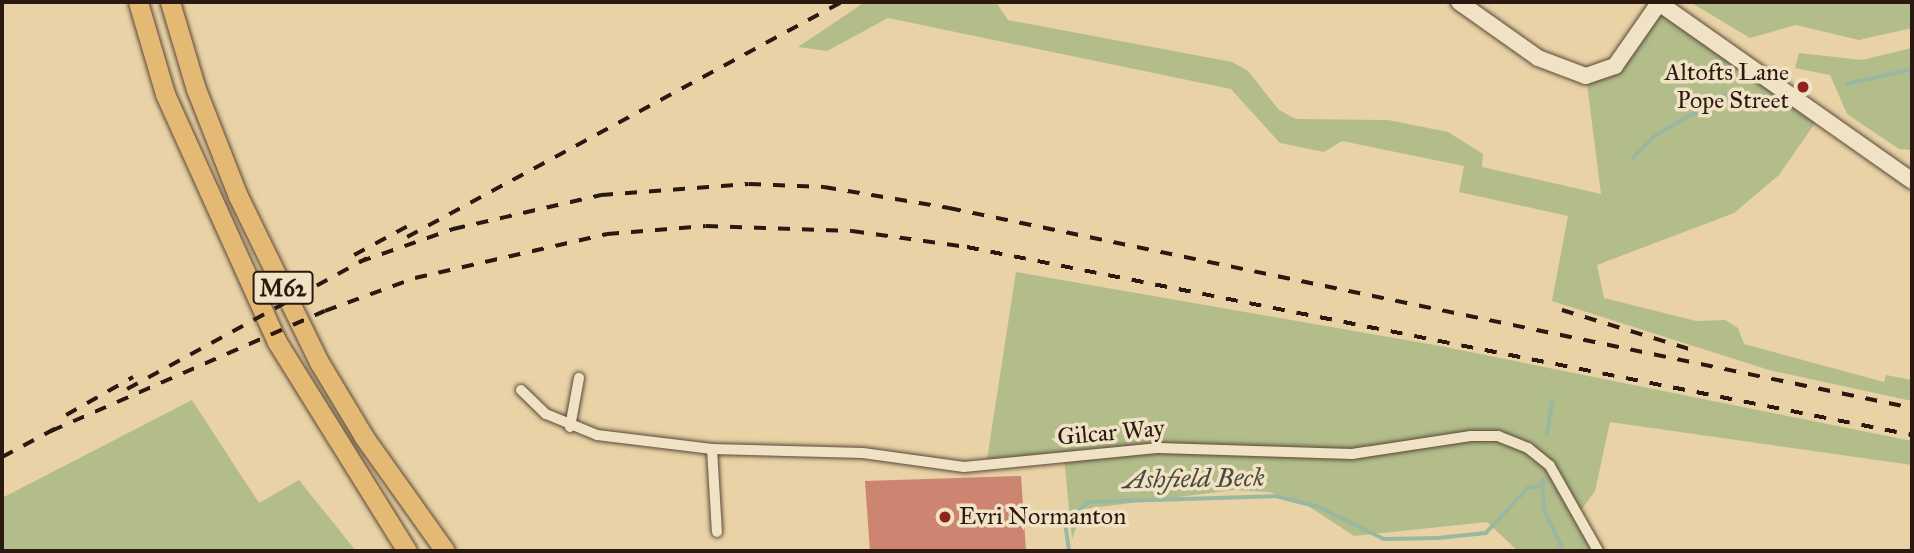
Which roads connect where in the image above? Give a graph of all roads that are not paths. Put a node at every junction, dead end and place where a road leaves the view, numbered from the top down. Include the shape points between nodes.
1 (138, 2) edge
2 (170, 2) edge
3 (1459, 2) edge
4 (1658, 3) edge
5 (1912, 181) edge
6 (579, 378) dead end
7 (521, 390) dead end
8 (570, 427) junction
9 (712, 449) junction
10 (717, 532) dead end
11 (407, 551) edge
12 (445, 551) edge
13 (1598, 551) edge

1 - 11 highway, M62 via 165,94 277,342
2 - 12 highway, M62 via 196,89 238,195 319,362 364,437
3 - 4 street via 1538,58 1587,76 1615,66
4 - 5 street
6 - 8 street
7 - 8 street, Gilcar Way
8 - 9 street, Gilcar Way via 597,435
9 - 10 street
9 - 13 street, Gilcar Way via 863,453 964,467 1159,448 1352,454 1483,435 1528,448 1550,466

